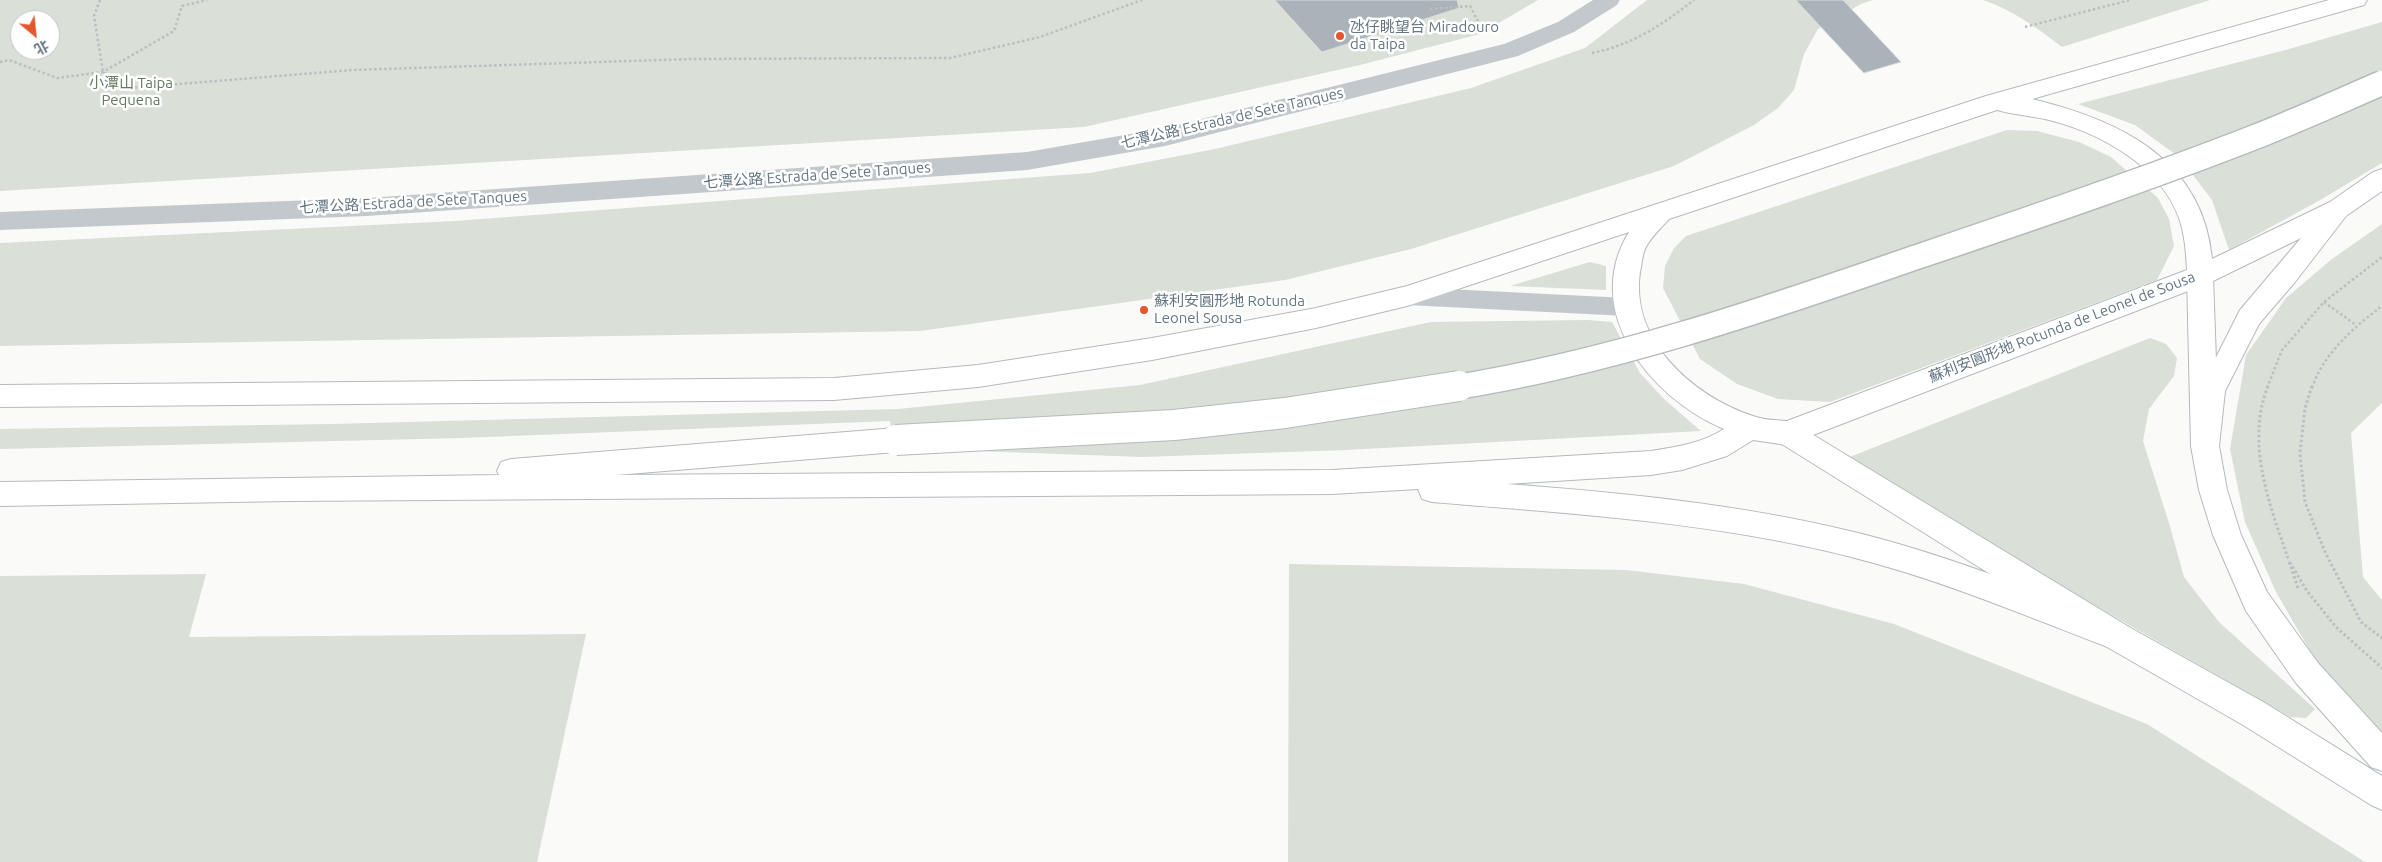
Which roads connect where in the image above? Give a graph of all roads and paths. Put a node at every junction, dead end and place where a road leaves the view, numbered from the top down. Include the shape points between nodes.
1 (100, 0) edge
2 (207, 0) edge
3 (1142, 0) edge
4 (1609, 0) edge
5 (2130, 0) edge
6 (2356, 0) edge
7 (2025, 26) dead end
8 (0, 62) edge
9 (103, 72) junction
10 (2382, 83) edge
11 (1994, 102) junction
12 (2382, 178) edge
13 (2339, 209) junction
14 (1662, 210) junction
15 (0, 221) edge
16 (2382, 257) edge
17 (2200, 276) junction
18 (1406, 296) junction
19 (2324, 302) junction
20 (2382, 306) edge
21 (1627, 307) junction
22 (2356, 326) junction
23 (0, 396) edge
24 (1750, 427) junction
25 (1787, 433) junction
26 (2206, 446) junction
27 (1332, 482) junction
28 (290, 489) junction
29 (0, 494) edge
30 (2289, 561) junction
31 (2298, 590) dead end
32 (2118, 637) junction
33 (2382, 638) edge
34 (2382, 668) edge
35 (2382, 756) edge
36 (2382, 794) edge

1 - 9 path via 94,16
2 - 9 path via 182,6 174,31
3 - 9 path via 1040,37 950,58 692,59 352,70 130,88
4 - 15 street, 七潭公路 Estrada de Sete Tanques via 1566,27 1510,50 1165,136 1027,160 367,207
5 - 7 path
6 - 11 main road
8 - 9 path via 8,60 58,78
10 - 28 main road, bridge via 2255,137 1769,308 1673,338 1468,385 1285,414 1174,425 896,440
11 - 14 main road, 蘇利安圓形地 Rotunda de Leonel de Sousa
11 - 17 main road, 蘇利安圓形地 Rotunda de Leonel de Sousa via 2041,109 2072,118 2124,141 2148,158 2174,185 2188,209 2198,239
12 - 13 main road
13 - 17 main road
13 - 26 main road via 2249,317 2212,391
14 - 18 main road
14 - 21 main road, 蘇利安圓形地 Rotunda de Leonel de Sousa via 1642,232 1630,255 1626,277
16 - 19 path
17 - 25 main road, 蘇利安圓形地 Rotunda de Leonel de Sousa
17 - 26 main road
18 - 21 lane
18 - 23 main road via 1316,318 1152,349 978,376 834,389
19 - 22 path
19 - 30 path via 2282,350 2264,396 2258,440 2266,496
20 - 22 path
21 - 24 main road, 蘇利安圓形地 Rotunda de Leonel de Sousa via 1637,340 1669,380 1709,410
22 - 33 path via 2317,372 2305,408 2300,453 2305,502 2325,552 2361,622
24 - 25 main road, 蘇利安圓形地 Rotunda de Leonel de Sousa
24 - 27 main road via 1717,448 1651,463
25 - 32 main road
26 - 35 main road via 2213,490 2227,535 2256,601 2307,673
27 - 28 main road
27 - 32 main road via 1642,507 1755,523 1855,545 1941,572
28 - 29 main road
30 - 31 path
30 - 34 path via 2307,591 2336,627
32 - 36 main road via 2254,714

